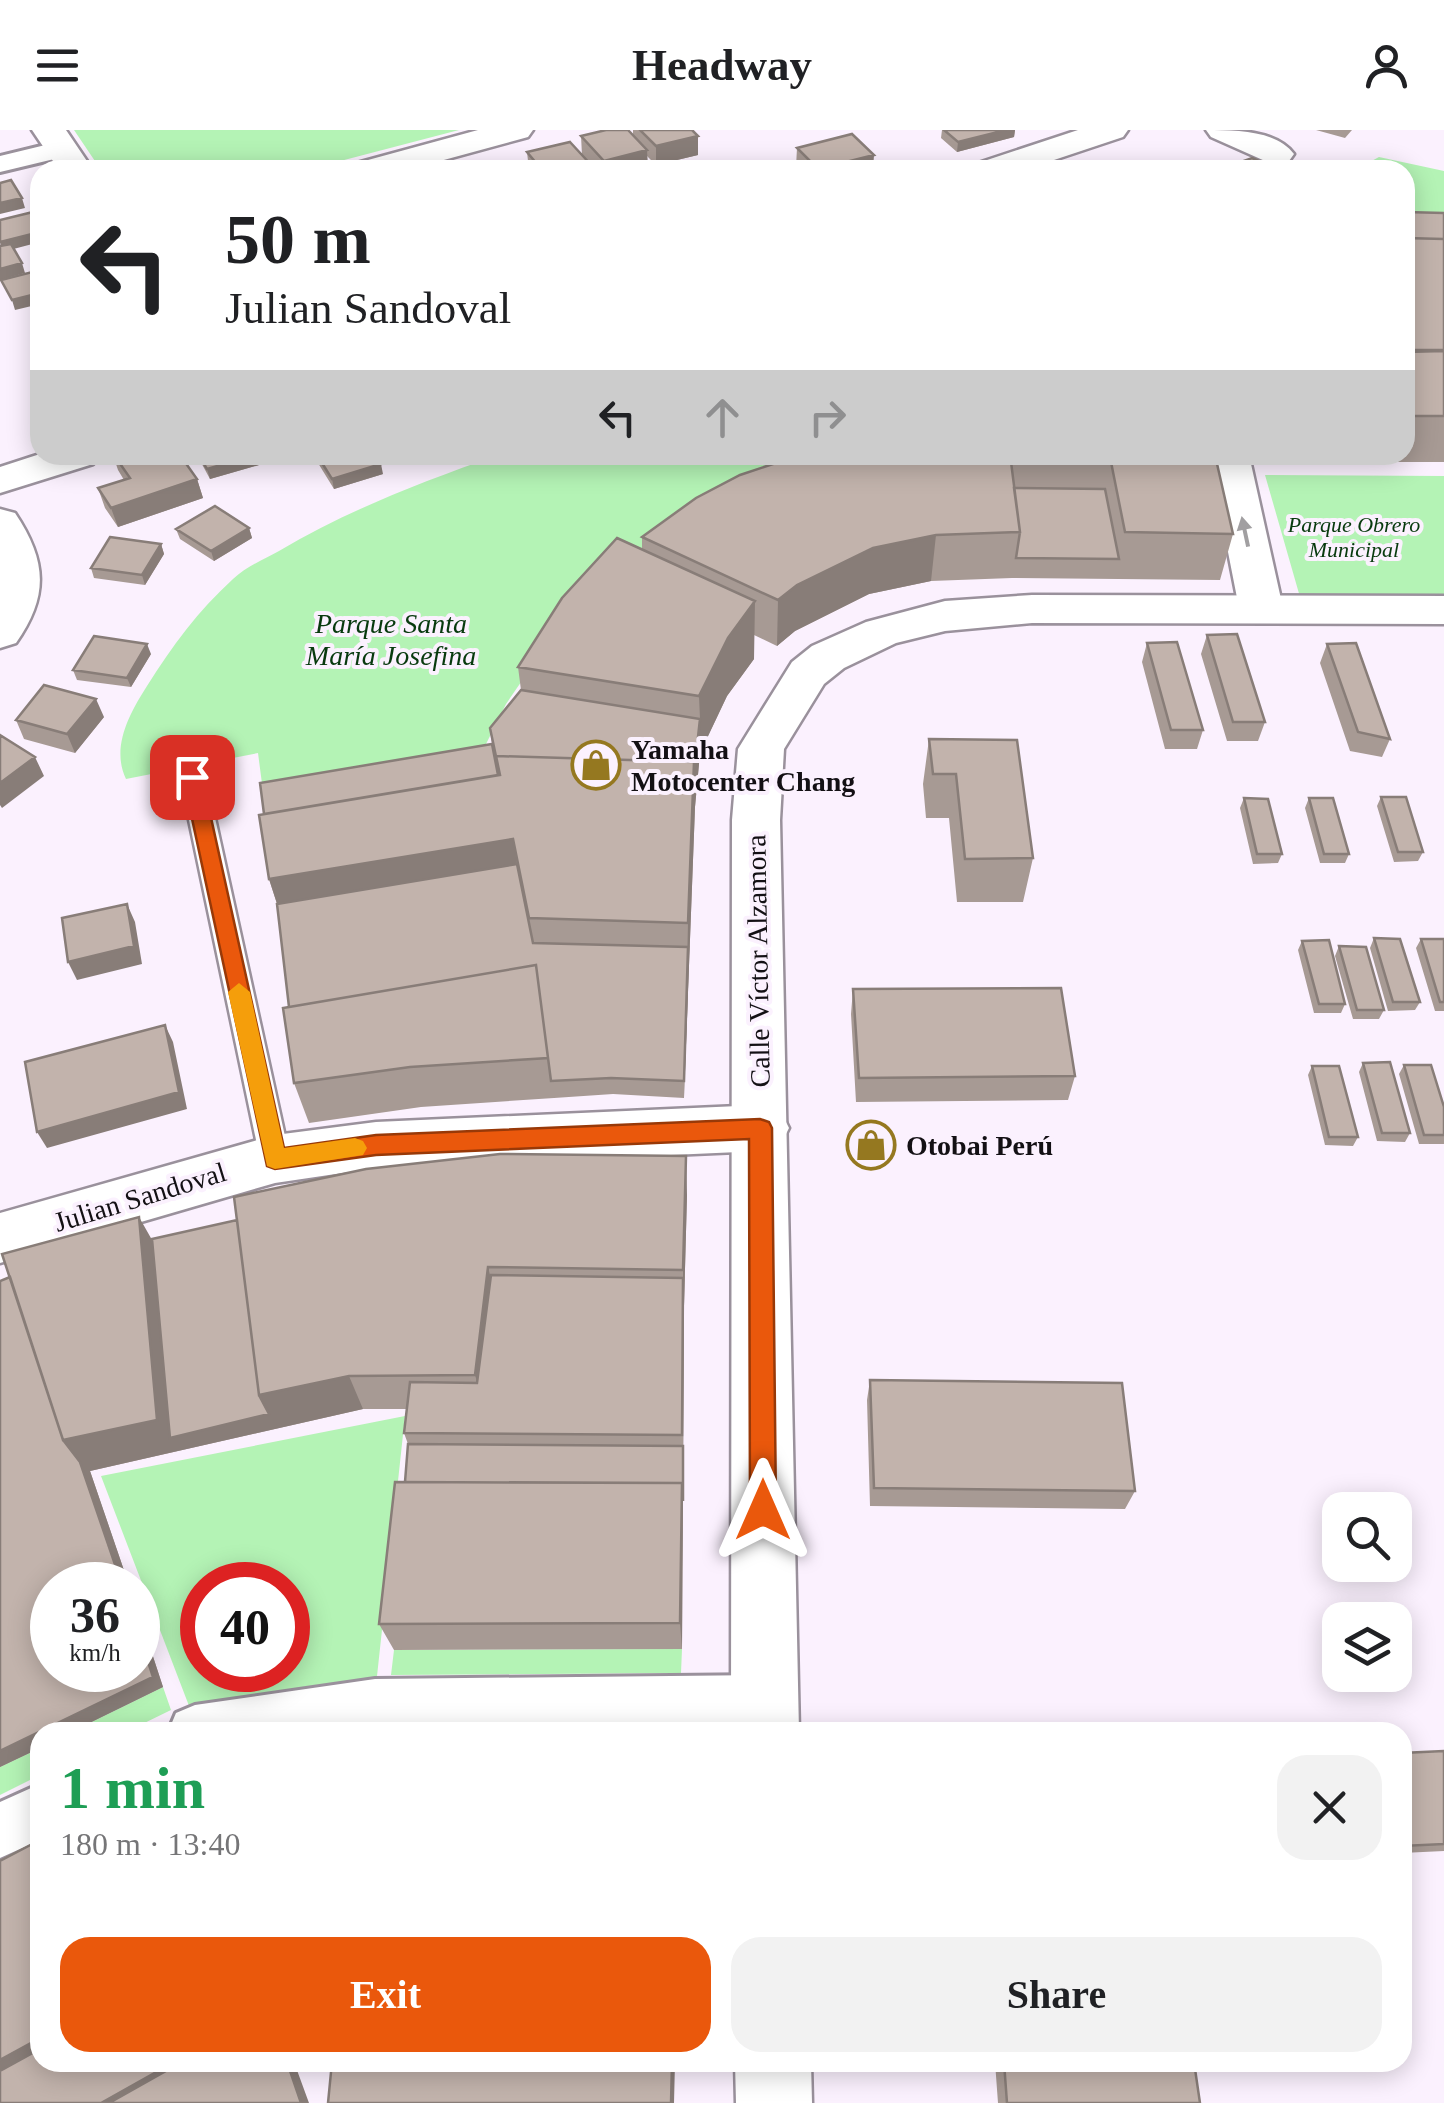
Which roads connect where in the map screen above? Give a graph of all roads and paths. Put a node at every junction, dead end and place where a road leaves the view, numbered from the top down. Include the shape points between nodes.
1 (516, 130) edge
2 (1223, 130) edge
3 (1068, 136) edge
4 (1109, 146) edge
5 (62, 150) edge
6 (1277, 154) dead end
7 (406, 160) edge
8 (1013, 160) edge
9 (0, 164) edge
10 (48, 465) edge
11 (1230, 465) edge
12 (0, 480) edge
13 (0, 522) edge
14 (1261, 608) junction
15 (1444, 610) edge
16 (0, 633) edge
17 (192, 777) dead end
18 (760, 1128) junction
19 (275, 1159) junction
20 (0, 1238) edge
21 (764, 1717) edge
22 (262, 1722) edge
23 (30, 1816) edge
24 (0, 1831) edge
25 (773, 2072) edge
26 (774, 2103) edge

1 - 7 street
2 - 6 street
3 - 4 street
3 - 8 street
5 - 9 street
10 - 12 street
14 -> 11 street
13 - 16 street via 22,571
14 - 15 street, Calle Víctor Alzamora
14 - 18 street, Calle Víctor Alzamora via 946,616 882,632 808,673 762,749 756,820
17 - 19 lane
18 - 19 street, Julian Sandoval via 376,1145
18 - 21 street, Calle Víctor Alzamora
19 - 20 street, Julian Sandoval
21 - 22 street via 376,1705
23 - 24 street
25 - 26 street

